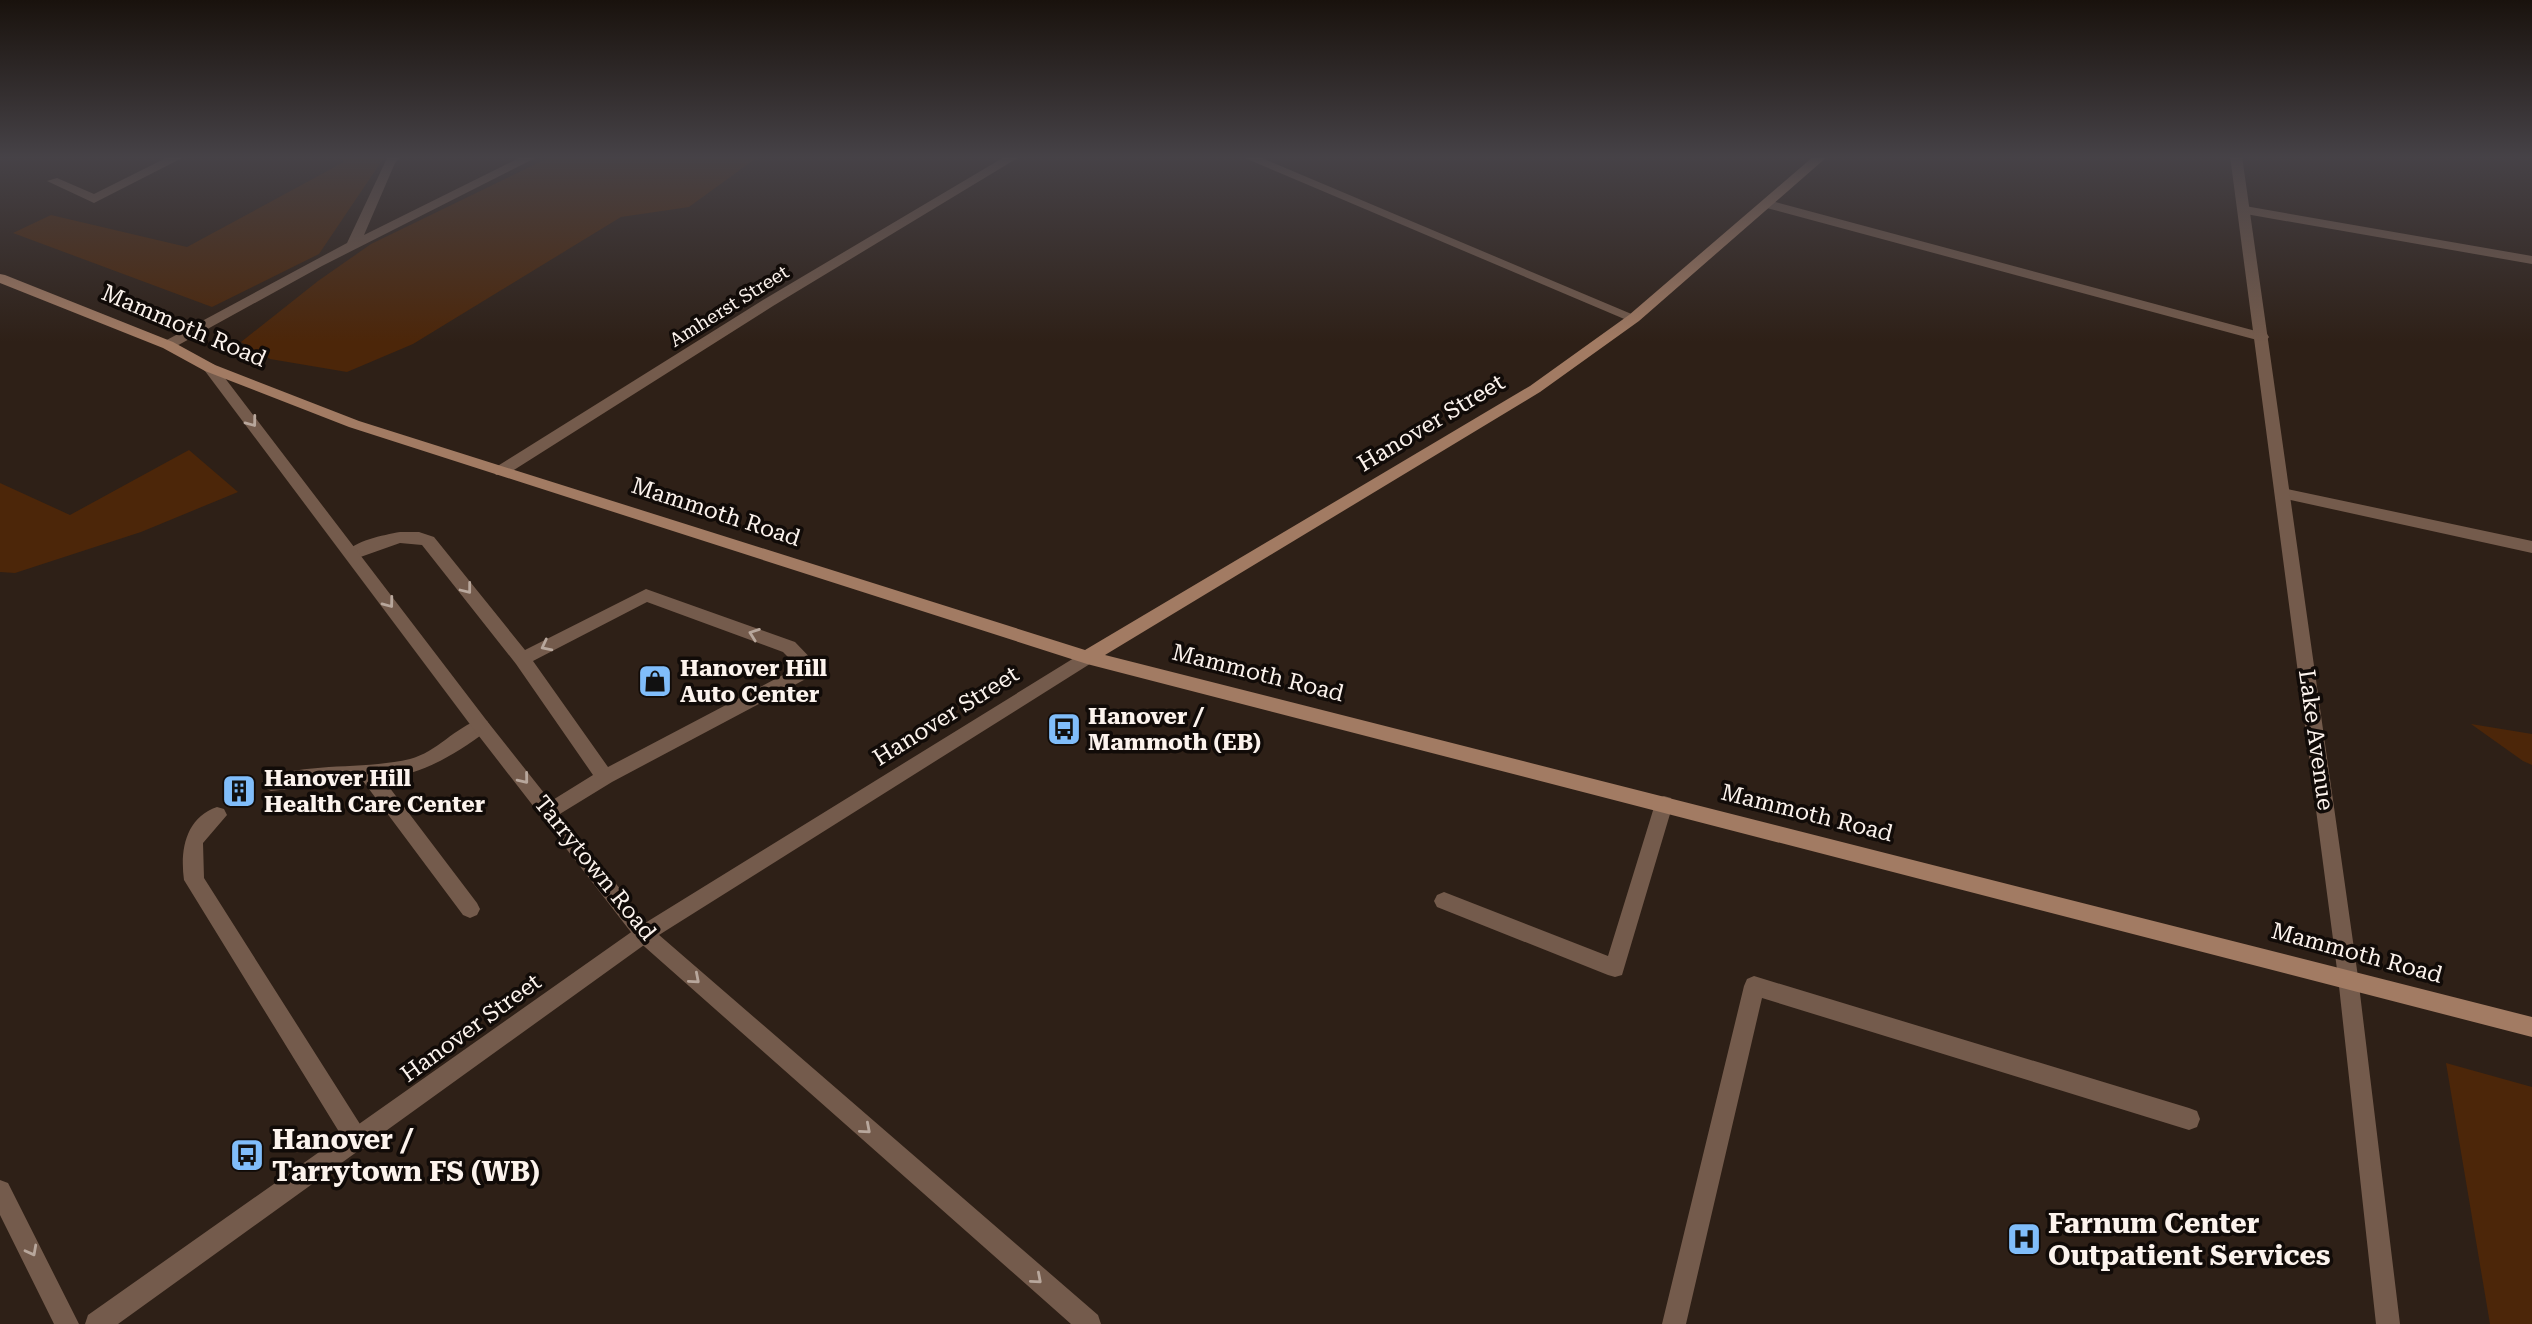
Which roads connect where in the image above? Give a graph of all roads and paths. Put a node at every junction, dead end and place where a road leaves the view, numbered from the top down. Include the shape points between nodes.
1 (365, 218) edge
2 (408, 218) edge
3 (911, 218) edge
4 (1394, 218) edge
5 (1752, 218) edge
6 (1819, 218) edge
7 (2246, 218) edge
8 (2294, 218) edge
9 (353, 245) junction
10 (2532, 260) edge
11 (0, 278) edge
12 (1634, 318) junction
13 (2262, 337) junction
14 (168, 345) junction
15 (211, 368) junction
16 (501, 471) junction
17 (2283, 493) junction
18 (2532, 547) edge
19 (352, 554) junction
20 (1087, 657) junction
21 (522, 659) junction
22 (481, 726) junction
23 (368, 773) junction
24 (605, 777) junction
25 (271, 783) dead end
26 (1664, 804) junction
27 (550, 812) junction
28 (217, 815) dead end
29 (1444, 901) dead end
30 (470, 909) dead end
31 (644, 934) junction
32 (2348, 977) junction
33 (2532, 1027) edge
34 (2189, 1119) dead end
35 (356, 1140) junction
36 (0, 1191) edge
37 (67, 1324) edge
38 (97, 1324) edge
39 (1088, 1324) edge
40 (1674, 1324) edge
41 (2388, 1324) edge

1 - 9 street
2 - 9 street
3 - 16 street, Amherst Street
4 - 12 street
5 - 12 main road, Hanover Street
6 - 13 street
7 - 13 street, Lake Avenue
8 - 10 street
9 - 14 street
11 - 14 main road, Mammoth Road
12 - 20 main road, Hanover Street via 1487,418
13 - 17 street, Lake Avenue
14 - 15 main road, Mammoth Road
15 - 16 main road, Mammoth Road via 354,424
15 -> 19 street, Tarrytown Road
16 - 20 main road, Mammoth Road
17 - 18 street
17 - 32 street, Lake Avenue
19 -> 21 street via 403,536 417,535 428,541
19 -> 22 street, Tarrytown Road
20 - 26 main road, Mammoth Road
20 - 31 street, Hanover Street
21 - 24 street
24 -> 21 street via 811,668 789,647 646,595
22 - 23 street via 412,766
22 -> 27 street, Tarrytown Road
23 - 25 street
23 - 30 street
24 - 27 street
26 - 29 street via 1615,968
26 - 32 main road, Mammoth Road
27 - 31 street, Tarrytown Road
28 - 35 street via 198,831 189,850 194,880
31 - 35 street, Hanover Street
31 -> 39 street, Tarrytown Road
32 - 33 main road, Mammoth Road
32 - 41 street, Lake Avenue
34 - 40 street via 1754,986
35 - 38 street, Hanover Street
36 -> 37 street

